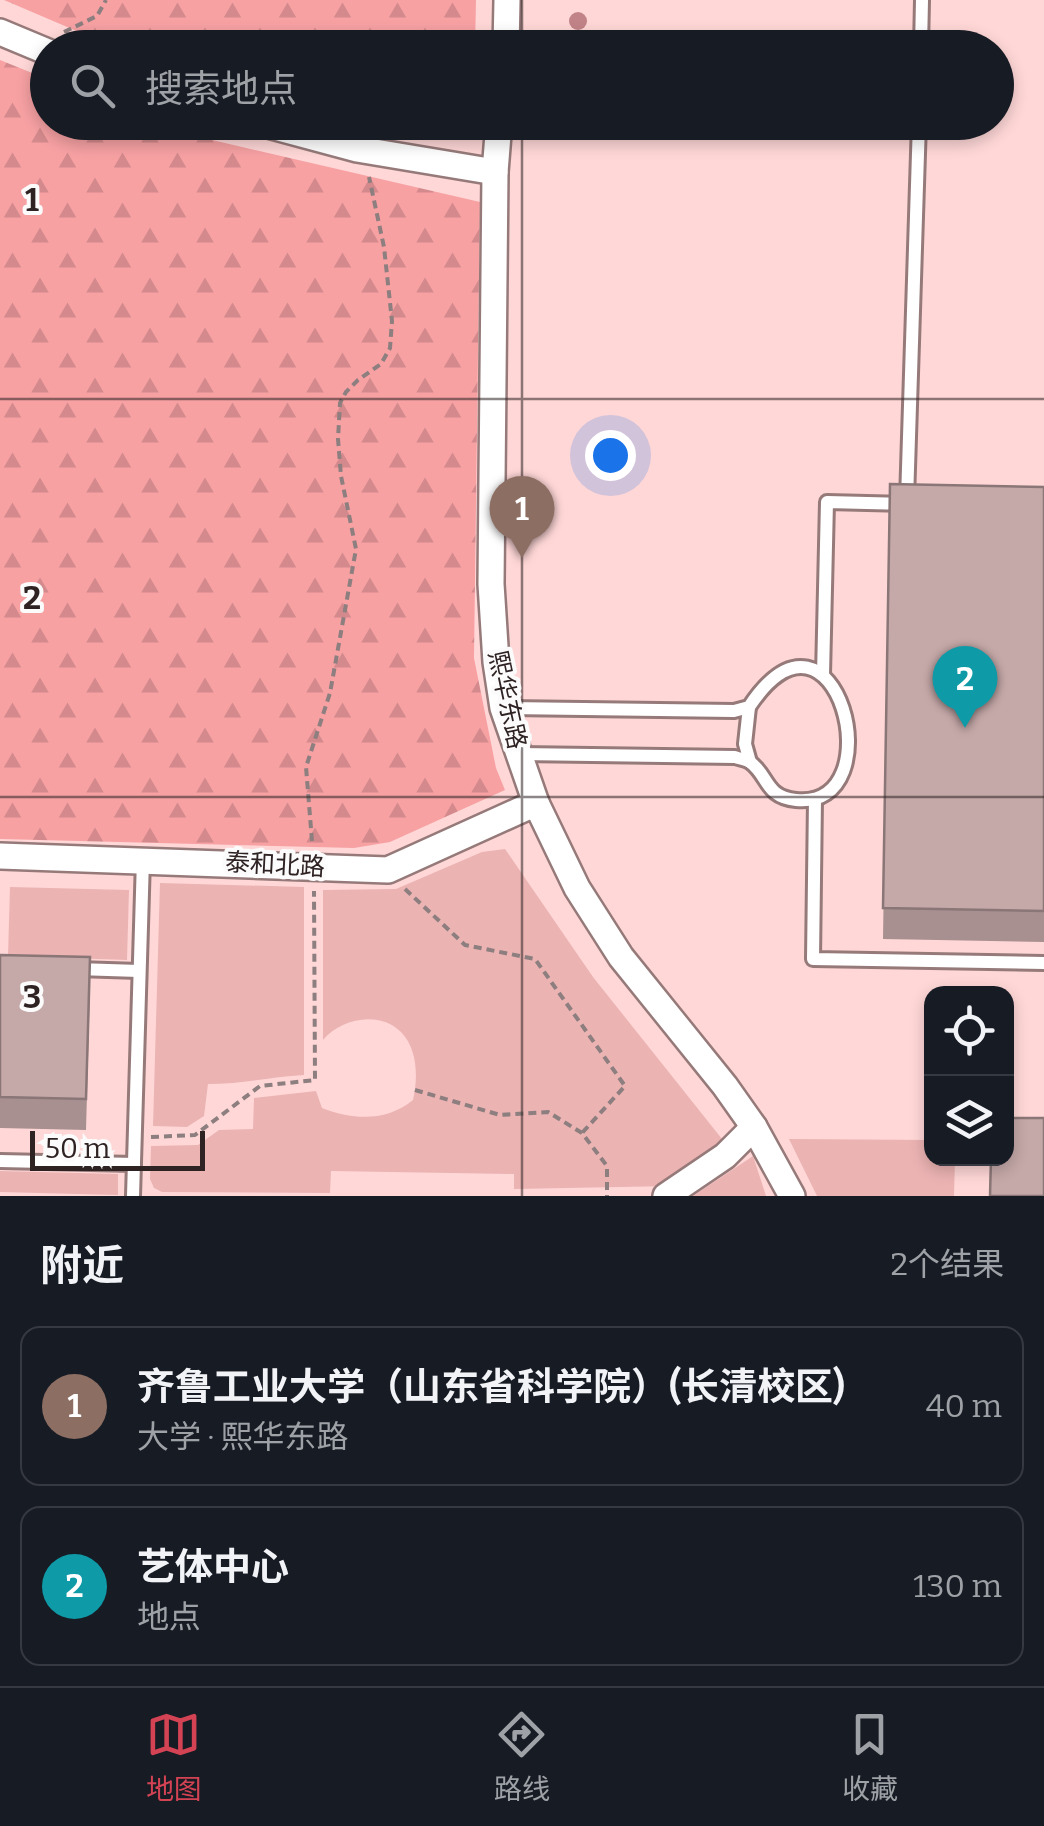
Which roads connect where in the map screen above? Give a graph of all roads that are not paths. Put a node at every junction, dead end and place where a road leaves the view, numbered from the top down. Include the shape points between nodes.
1 (508, 0) edge
2 (922, 0) edge
3 (507, 30) edge
4 (921, 30) edge
5 (0, 32) edge
6 (30, 39) edge
7 (324, 140) edge
8 (498, 140) edge
9 (918, 140) edge
10 (495, 172) junction
11 (823, 675) junction
12 (749, 707) junction
13 (504, 708) junction
14 (517, 754) junction
15 (750, 762) junction
16 (815, 798) junction
17 (536, 803) junction
18 (0, 856) edge
19 (142, 860) junction
20 (1044, 963) edge
21 (60, 969) edge
22 (140, 971) junction
23 (754, 1127) junction
24 (0, 1161) edge
25 (134, 1164) junction
26 (133, 1196) edge
27 (666, 1196) edge
28 (792, 1196) edge

1 - 3 street
2 - 4 lane
5 - 6 street
7 - 10 street
8 - 10 street, 熙华东路
9 - 11 lane via 912,504 827,502
10 - 13 street, 熙华东路 via 491,584
11 - 12 lane via 793,669 777,674
11 - 16 lane via 841,696 847,748 840,779
12 - 13 lane
12 - 15 lane
13 - 14 street, 熙华东路
14 - 15 lane
14 - 17 street, 熙华东路
15 - 16 lane via 781,796
16 - 20 lane via 813,958
17 - 19 street, 泰和北路 via 388,870
17 - 23 street, 熙华东路 via 576,888 621,957
18 - 19 street, 泰和北路
19 - 22 lane
21 - 22 lane
22 - 25 lane
23 - 27 street via 726,1156
23 - 28 street, 熙华东路
24 - 25 lane
25 - 26 lane

